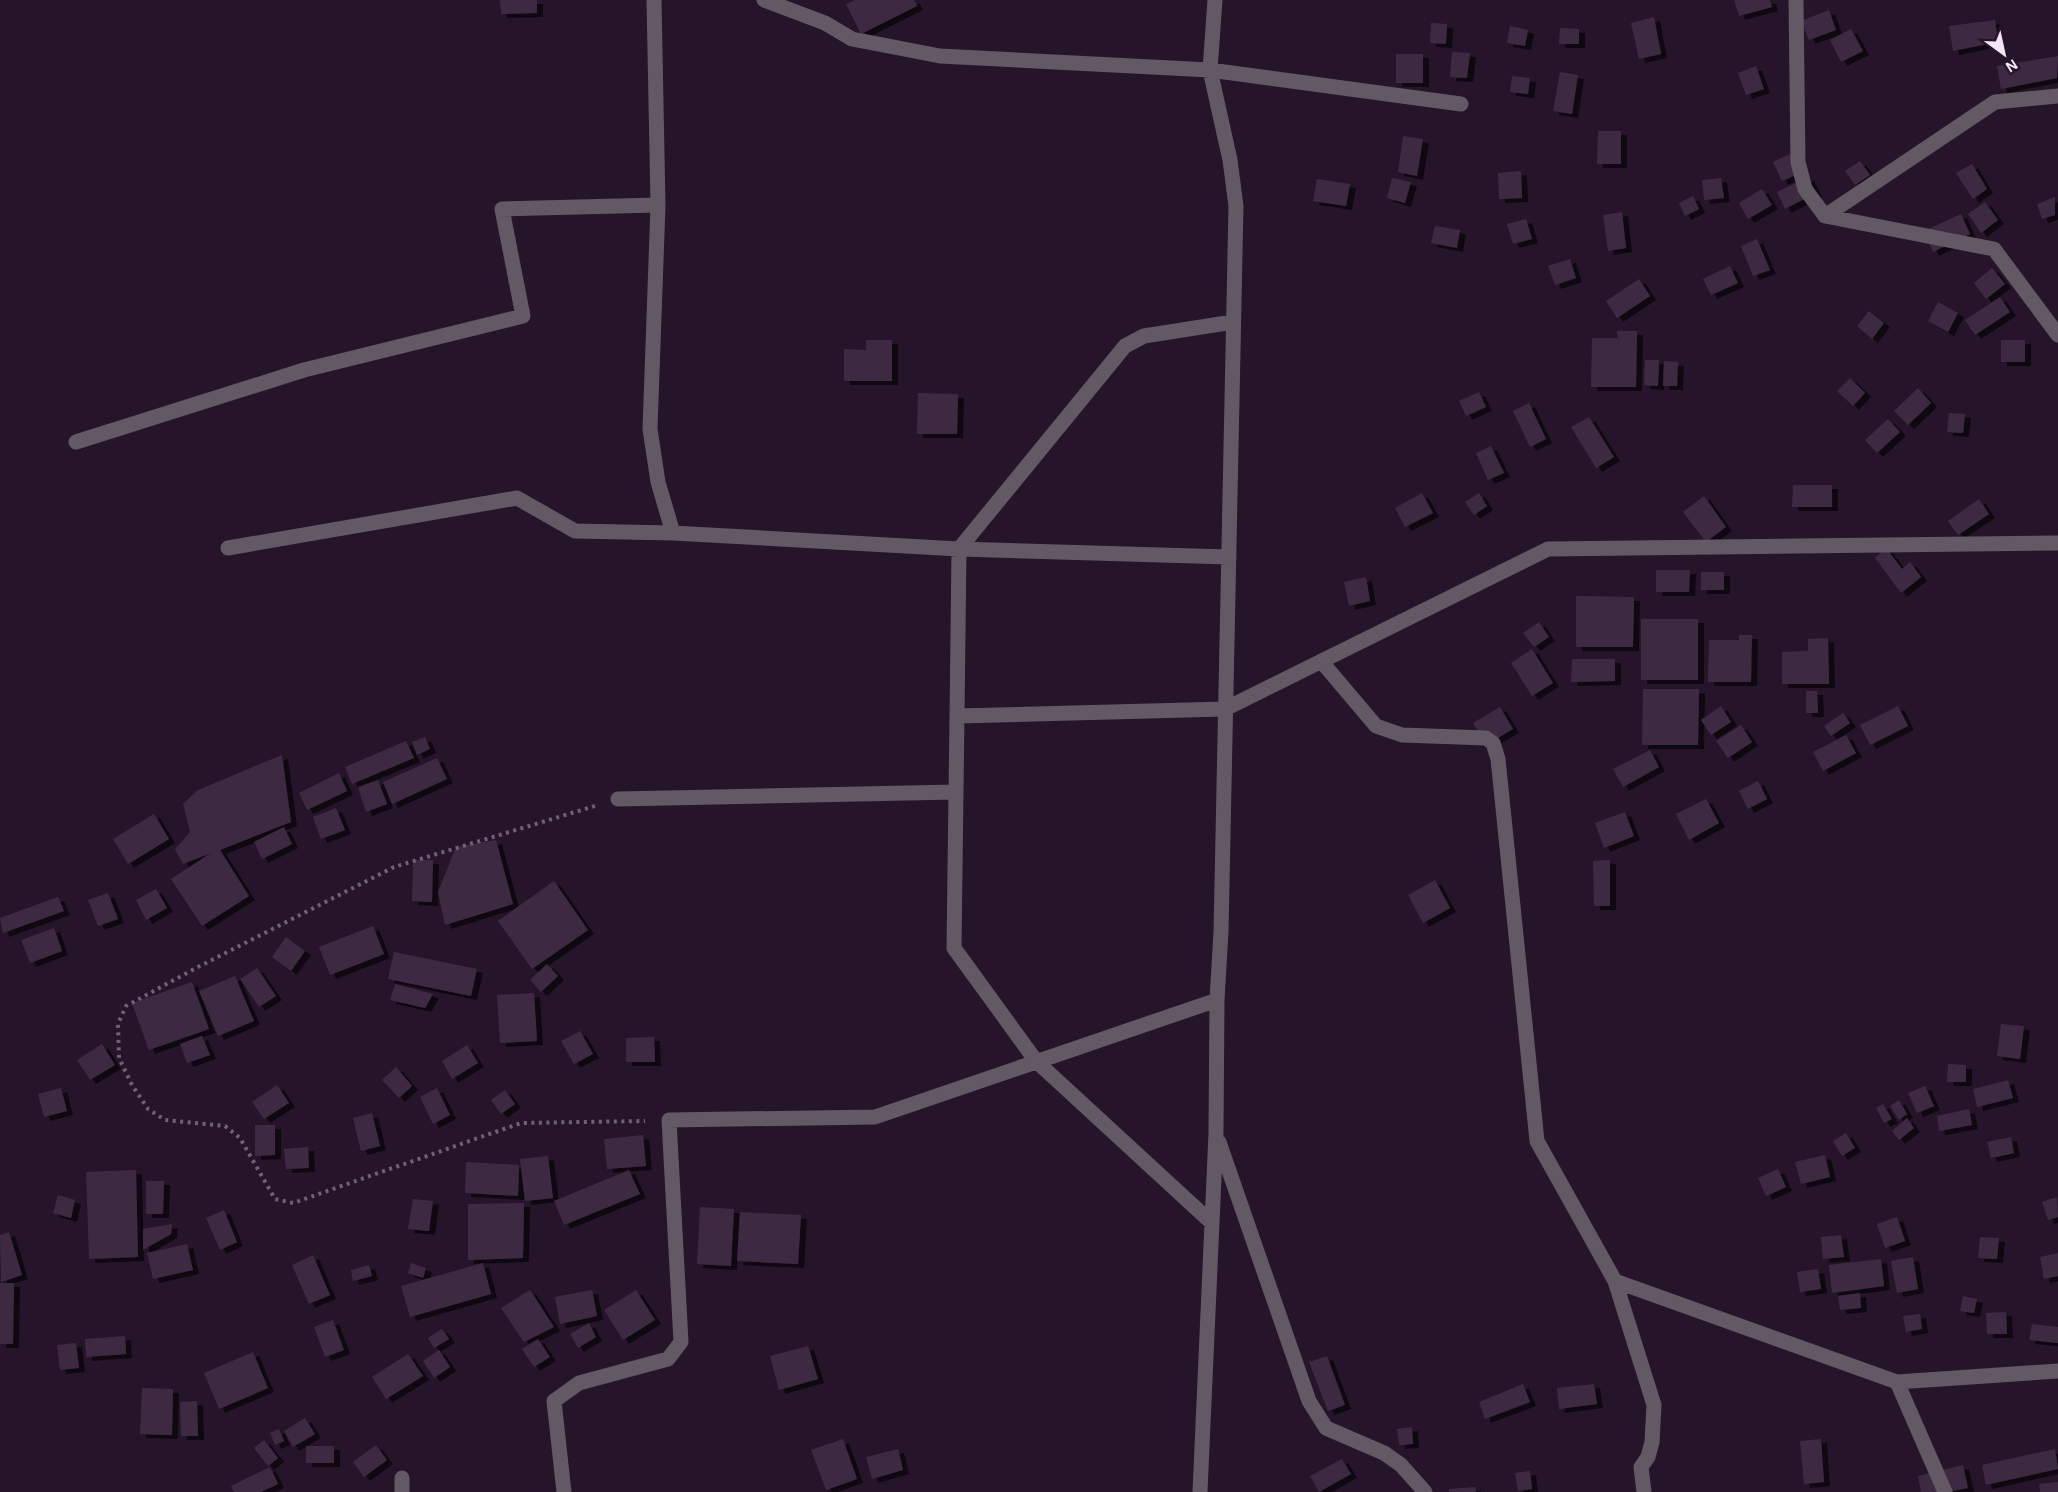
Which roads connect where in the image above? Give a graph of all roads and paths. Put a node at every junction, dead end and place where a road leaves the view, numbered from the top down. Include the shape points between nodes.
1 (654, 0) edge
2 (764, 0) edge
3 (1215, 0) edge
4 (1796, 0) edge
5 (1210, 70) junction
6 (2058, 96) edge
7 (1461, 104) dead end
8 (658, 205) junction
9 (1825, 216) junction
10 (1233, 322) junction
11 (2058, 335) edge
12 (76, 442) dead end
13 (673, 533) junction
14 (2058, 543) edge
15 (228, 548) dead end
16 (958, 549) junction
17 (1228, 557) junction
18 (1321, 661) junction
19 (1226, 709) junction
20 (957, 716) junction
21 (956, 792) junction
22 (618, 799) joint
23 (1217, 1000) junction
24 (1036, 1061) junction
25 (669, 1120) junction
26 (1216, 1133) junction
27 (1212, 1223) junction
28 (1615, 1281) junction
29 (2058, 1371) edge
30 (1898, 1382) junction
31 (564, 1492) edge
32 (1200, 1492) edge
33 (1425, 1492) edge
34 (1644, 1492) edge
35 (1945, 1492) edge

1 - 8 street
2 - 5 street via 825,23 852,39 940,56
3 - 5 street
4 - 9 street via 1798,162 1805,189
5 - 7 street
5 - 10 street via 1236,206
6 - 9 street via 1995,102
8 - 12 street via 502,209 524,316 304,370
8 - 13 street via 650,429 658,482
9 - 11 street via 1994,249
10 - 16 street via 1144,336 1125,346
10 - 17 street
13 - 15 street via 575,531 517,498
13 - 16 street
14 - 18 street via 1548,549
16 - 17 street
16 - 20 street
17 - 19 street
18 - 19 street
18 - 28 street via 1376,726 1402,735 1486,738 1493,743 1498,759 1537,1141
19 - 20 street
19 - 23 street
20 - 21 street
21 - 22 street
21 - 24 street via 954,948
22 - 25 path via 394,867 198,967 126,1006 118,1024 119,1058 148,1109 165,1120 225,1126 234,1131 276,1199 293,1203 521,1123
23 - 24 street
23 - 26 street
24 - 25 street via 874,1117
24 - 27 street
25 - 31 street via 681,1342 668,1359 579,1383 554,1401
26 - 27 street
26 - 33 street via 1309,1401 1326,1428 1384,1453 1401,1465
27 - 32 street
28 - 30 street
28 - 34 street via 1654,1405 1652,1442 1641,1467
29 - 30 street
30 - 35 street

